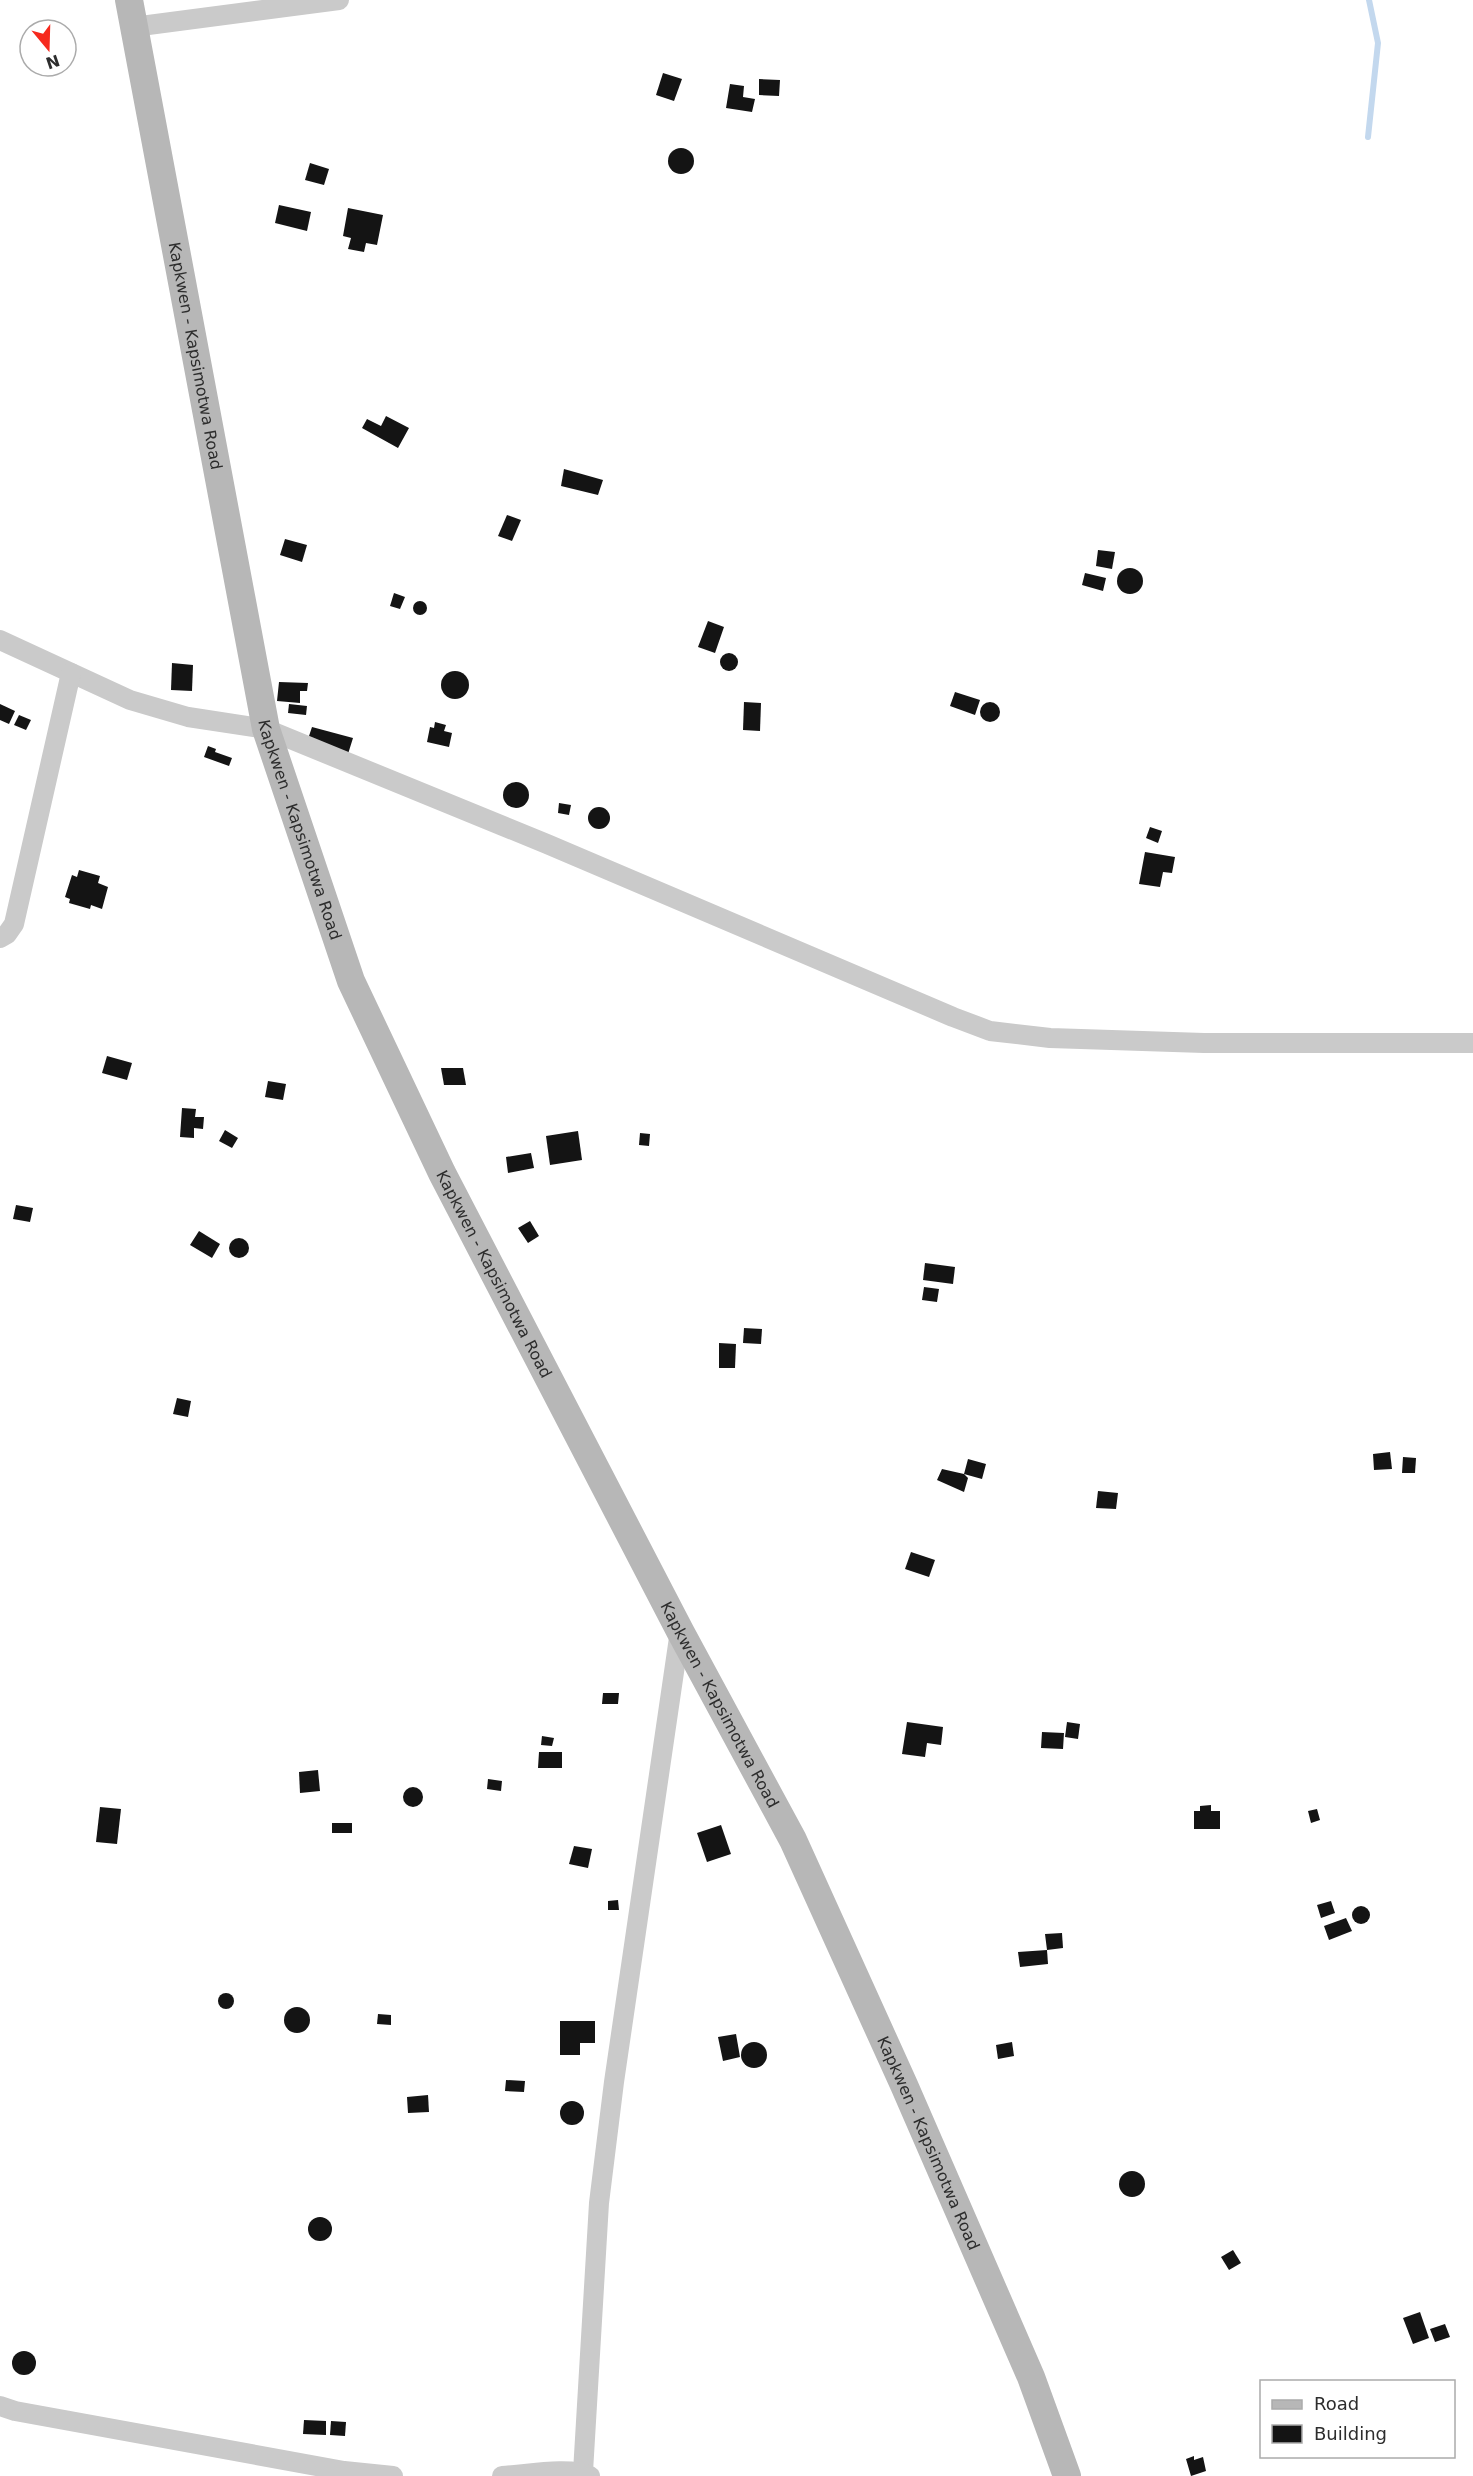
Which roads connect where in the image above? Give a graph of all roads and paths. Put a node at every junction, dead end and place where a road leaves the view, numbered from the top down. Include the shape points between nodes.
1 (339, 0) edge
2 (131, 14) edge
3 (0, 640) edge
4 (71, 673) junction
5 (266, 729) junction
6 (0, 938) edge
7 (1473, 1043) edge
8 (680, 1631) junction
9 (0, 2406) edge
10 (586, 2474) edge
11 (393, 2476) edge
12 (502, 2476) edge
13 (1067, 2476) edge

1 - 2 street
2 - 5 street, Kapkwen - Kapsimotwa Road
3 - 4 street
4 - 5 street via 130,700 188,717
4 - 6 street via 14,924
5 - 7 street via 990,1030 1050,1038 1192,1043
5 - 8 street, Kapkwen - Kapsimotwa Road via 351,981 442,1173
8 - 10 street via 599,2203
8 - 13 street, Kapkwen - Kapsimotwa Road via 793,1840 1017,2344
9 - 11 street via 344,2471
10 - 12 street

